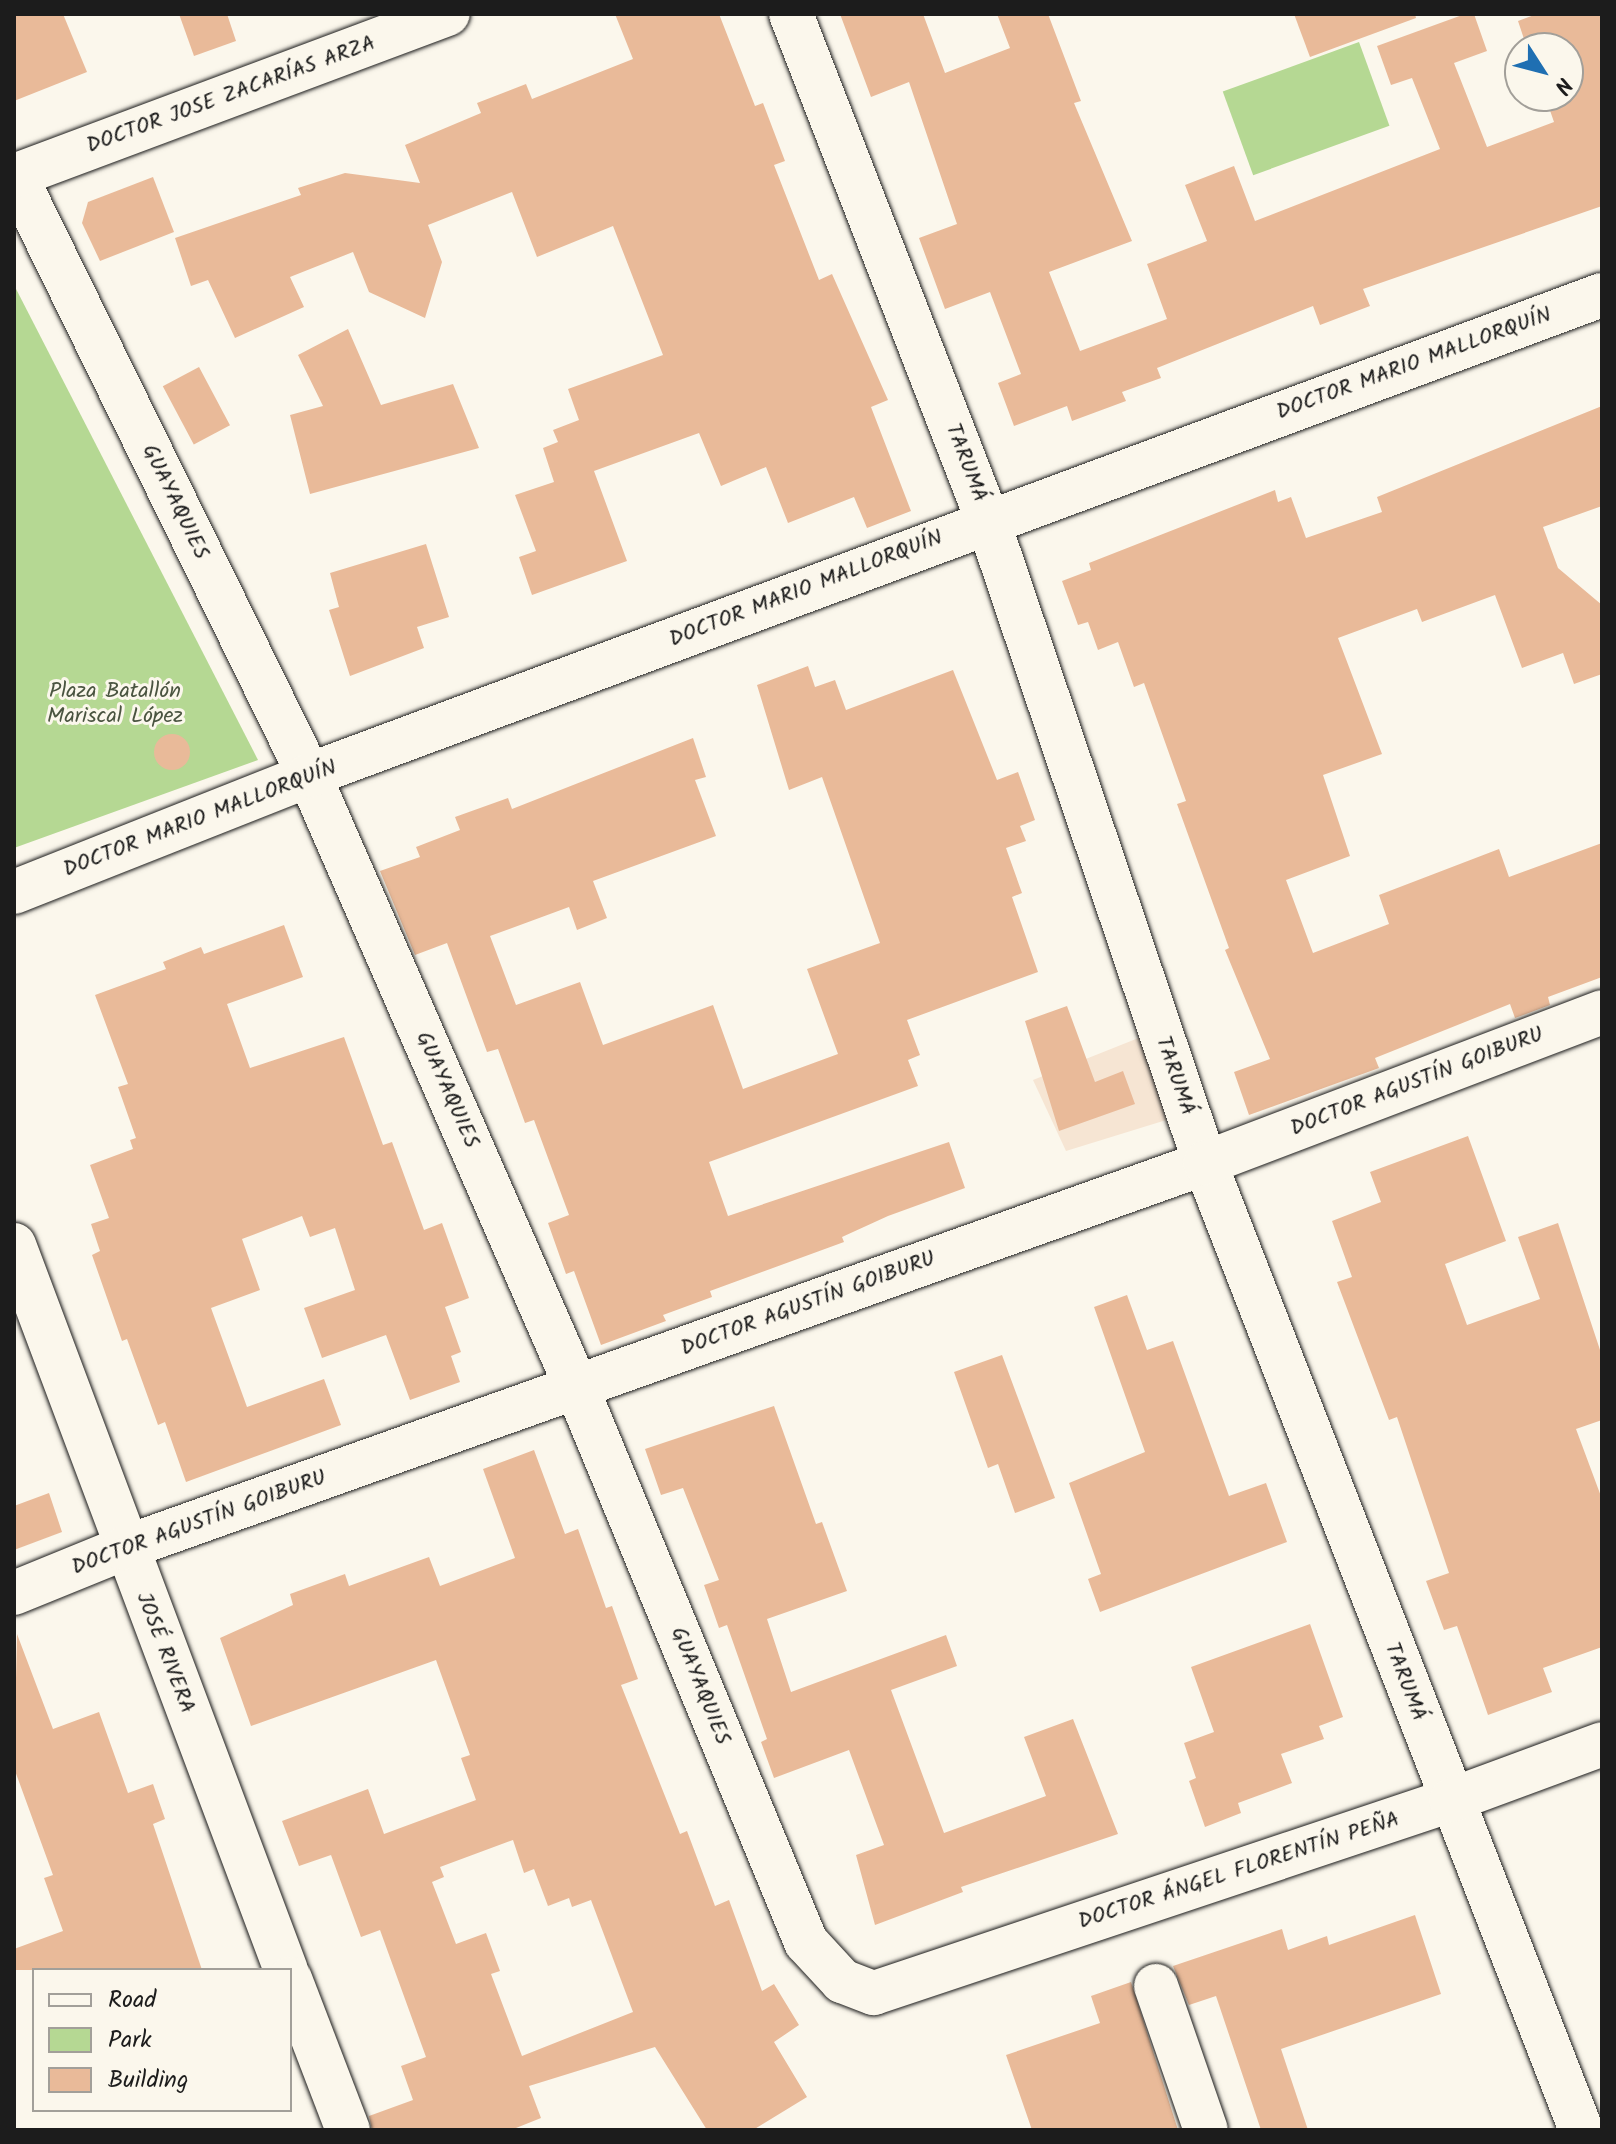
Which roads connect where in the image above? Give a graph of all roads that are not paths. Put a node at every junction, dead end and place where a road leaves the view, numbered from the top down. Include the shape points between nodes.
1 (448, 14) edge
2 (791, 14) edge
3 (15, 176) edge
4 (1602, 295) edge
5 (988, 521) junction
6 (309, 775) junction
7 (14, 892) edge
8 (1602, 1012) edge
9 (1205, 1163) junction
10 (14, 1245) edge
11 (576, 1386) junction
12 (124, 1548) junction
13 (14, 1593) edge
14 (1602, 1744) edge
15 (1451, 1800) junction
16 (285, 1968) edge
17 (292, 1984) edge
18 (1156, 1986) dead end
19 (874, 1993) joint
20 (348, 2130) edge
21 (1206, 2130) edge
22 (1581, 2130) edge

1 - 3 street, DOCTOR JOSE ZACARÍAS ARZA
2 - 5 street, TARUMÁ
3 - 6 street, GUAYAQUIES
4 - 5 street, DOCTOR MARIO MALLORQUÍN
5 - 6 street, DOCTOR MARIO MALLORQUÍN
5 - 9 street, TARUMÁ
6 - 7 street, DOCTOR MARIO MALLORQUÍN
6 - 11 street, GUAYAQUIES
8 - 9 street, DOCTOR AGUSTÍN GOIBURU
9 - 11 street, DOCTOR AGUSTÍN GOIBURU
9 - 15 street, TARUMÁ
10 - 12 street, JOSÉ RIVERA
11 - 12 street, DOCTOR AGUSTÍN GOIBURU
11 - 19 street, GUAYAQUIES via 806,1942 842,1981
12 - 13 street, DOCTOR AGUSTÍN GOIBURU
12 - 16 street, JOSÉ RIVERA
14 - 15 street, DOCTOR ÁNGEL FLORENTÍN PEÑA
15 - 19 street, DOCTOR ÁNGEL FLORENTÍN PEÑA
15 - 22 street, TARUMÁ
17 - 20 street
18 - 21 street

